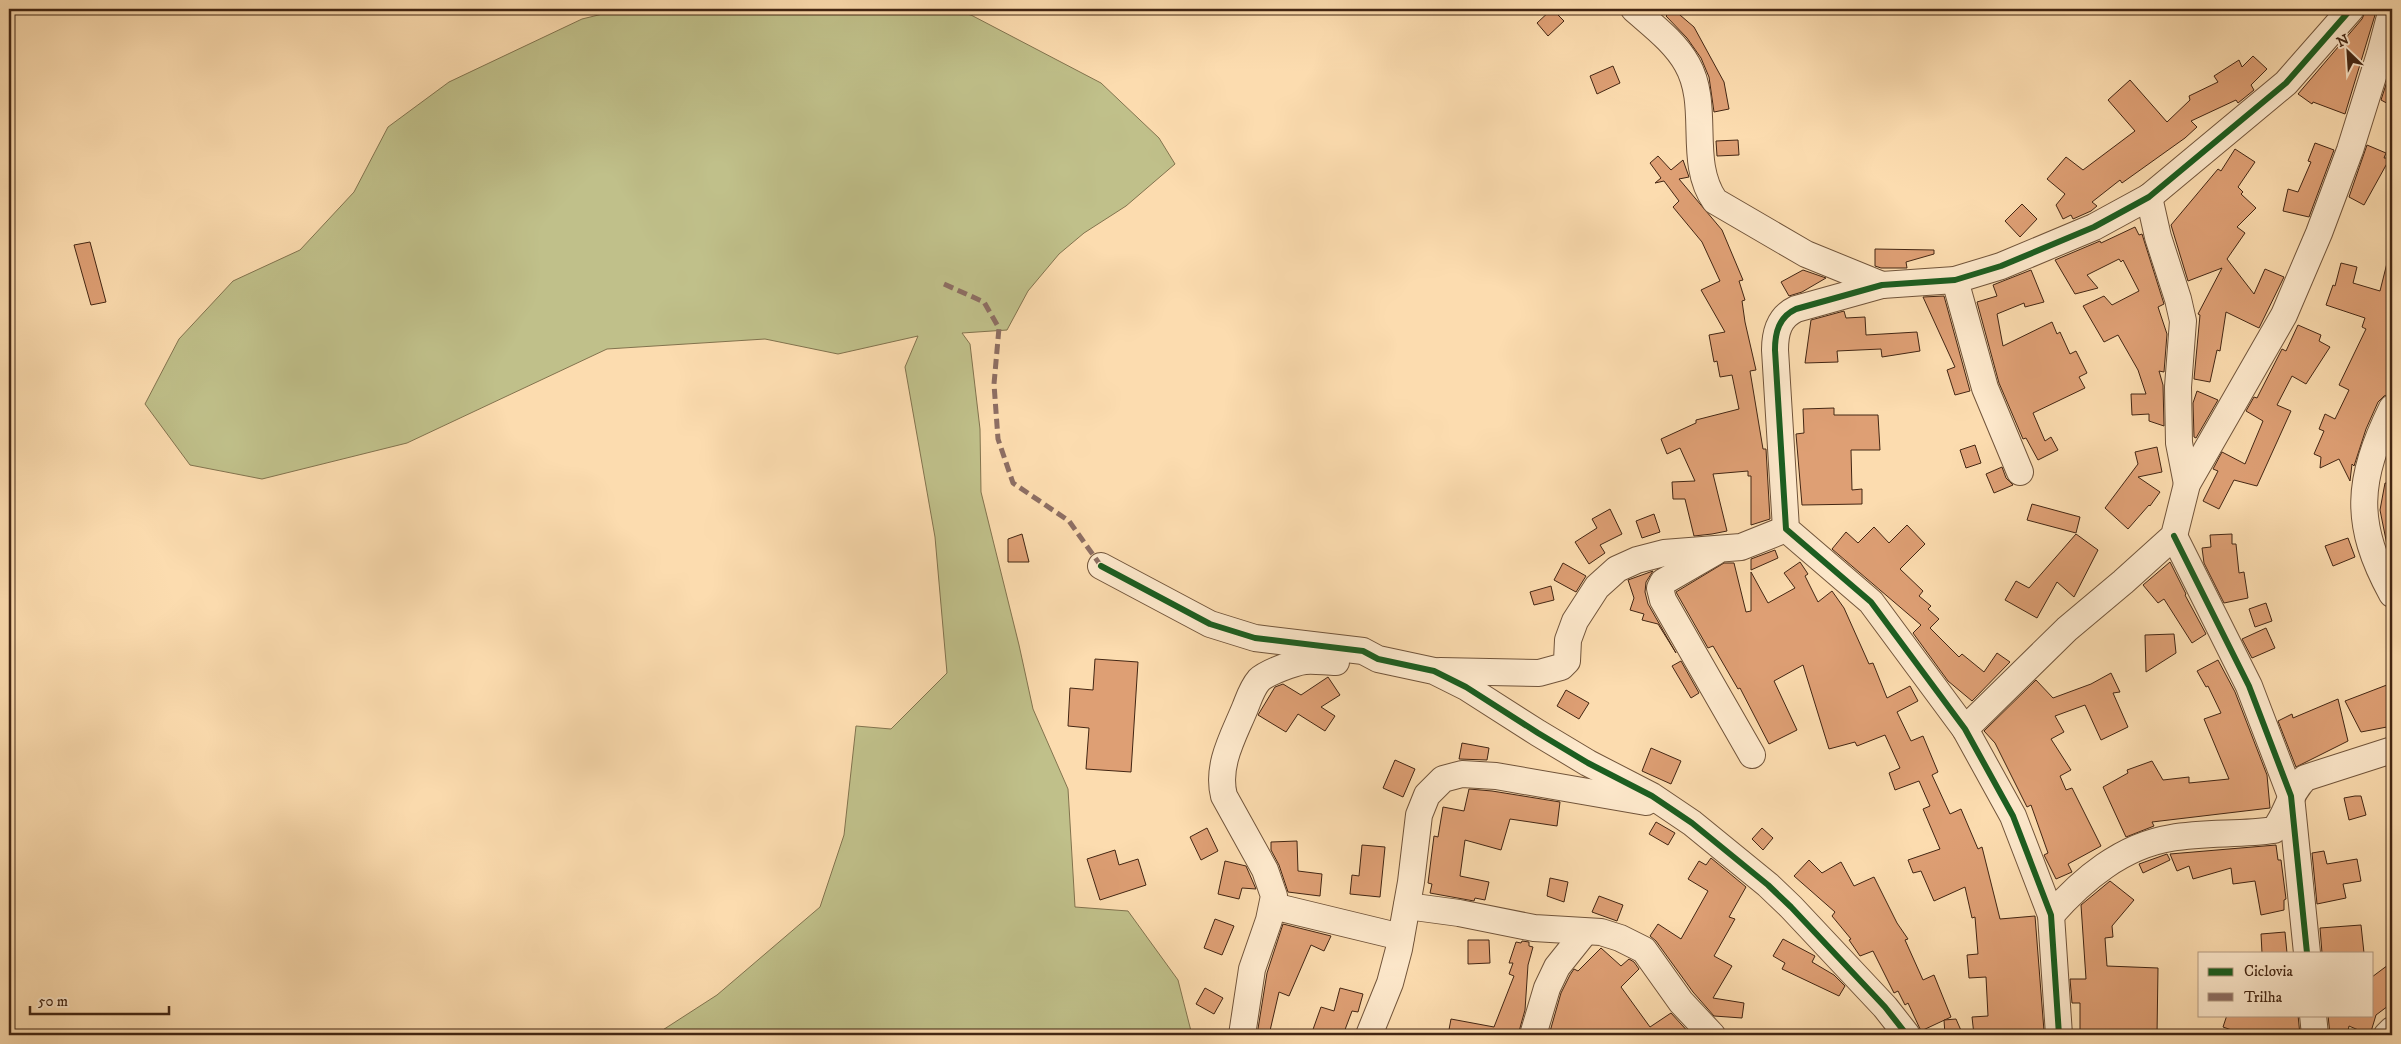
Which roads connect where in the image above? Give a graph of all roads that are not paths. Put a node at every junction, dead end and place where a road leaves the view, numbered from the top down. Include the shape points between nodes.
1 (1634, 9) edge
2 (2351, 9) edge
3 (2392, 9) edge
4 (2149, 197) junction
5 (1955, 280) junction
6 (1882, 285) junction
7 (2392, 408) edge
8 (2020, 472) dead end
9 (2187, 484) junction
10 (1786, 528) junction
11 (2174, 536) junction
12 (1718, 550) junction
13 (1101, 566) dead end
14 (2392, 594) edge
15 (1378, 659) junction
16 (1434, 671) junction
17 (1965, 729) junction
18 (2392, 750) edge
19 (1752, 755) dead end
20 (2290, 796) junction
21 (1665, 805) junction
22 (1274, 906) junction
23 (1407, 906) junction
24 (2051, 915) junction
25 (1585, 932) junction
26 (1402, 937) junction
27 (2307, 952) edge
28 (2313, 1016) edge
29 (2392, 1030) edge
30 (1242, 1035) edge
31 (1369, 1035) edge
32 (1533, 1035) edge
33 (1712, 1035) edge
34 (1907, 1035) edge
35 (2059, 1035) edge
36 (2315, 1035) edge
37 (2387, 1035) edge

1 - 6 street via 1678,50 1694,79 1702,166 1708,190 1715,200 1806,254
2 - 4 street via 2286,83
3 - 9 street via 2350,150 2284,316
4 - 5 street via 2078,235
4 - 9 street via 2183,321 2178,386 2179,434
5 - 6 street
5 - 8 street via 1984,388
6 - 10 street via 1796,309 1780,324 1775,344
7 - 14 street via 2374,450 2364,485 2363,506 2371,547
9 - 11 street
10 - 12 street via 1741,547
10 - 17 street via 1871,602
11 - 17 street via 2067,629
11 - 20 street via 2248,686
12 - 16 street via 1655,555 1617,569 1597,587 1575,621 1568,640 1567,661 1561,667 1533,674
12 - 19 street via 1663,582 1660,588 1663,600
13 - 15 street via 1210,624 1255,638 1363,652
15 - 16 street
15 - 22 street via 1354,663 1305,661 1276,671 1260,680 1234,730 1221,784 1229,807 1269,878
16 - 21 street
17 - 24 street via 2013,816
18 - 20 street via 2305,778
20 - 24 street via 2274,830 2172,838 2146,845 2118,858 2075,887
20 - 27 street
21 - 23 street via 1496,776 1462,774 1443,779 1427,795 1419,815
21 - 34 street via 1768,885 1885,1007
22 - 26 street
22 - 30 street via 1252,969
23 - 25 street via 1534,928
23 - 26 street
24 - 35 street
25 - 32 street via 1557,967
25 - 33 street via 1601,932 1644,950 1681,1002
26 - 31 street via 1390,983
28 - 36 street
29 - 37 street

